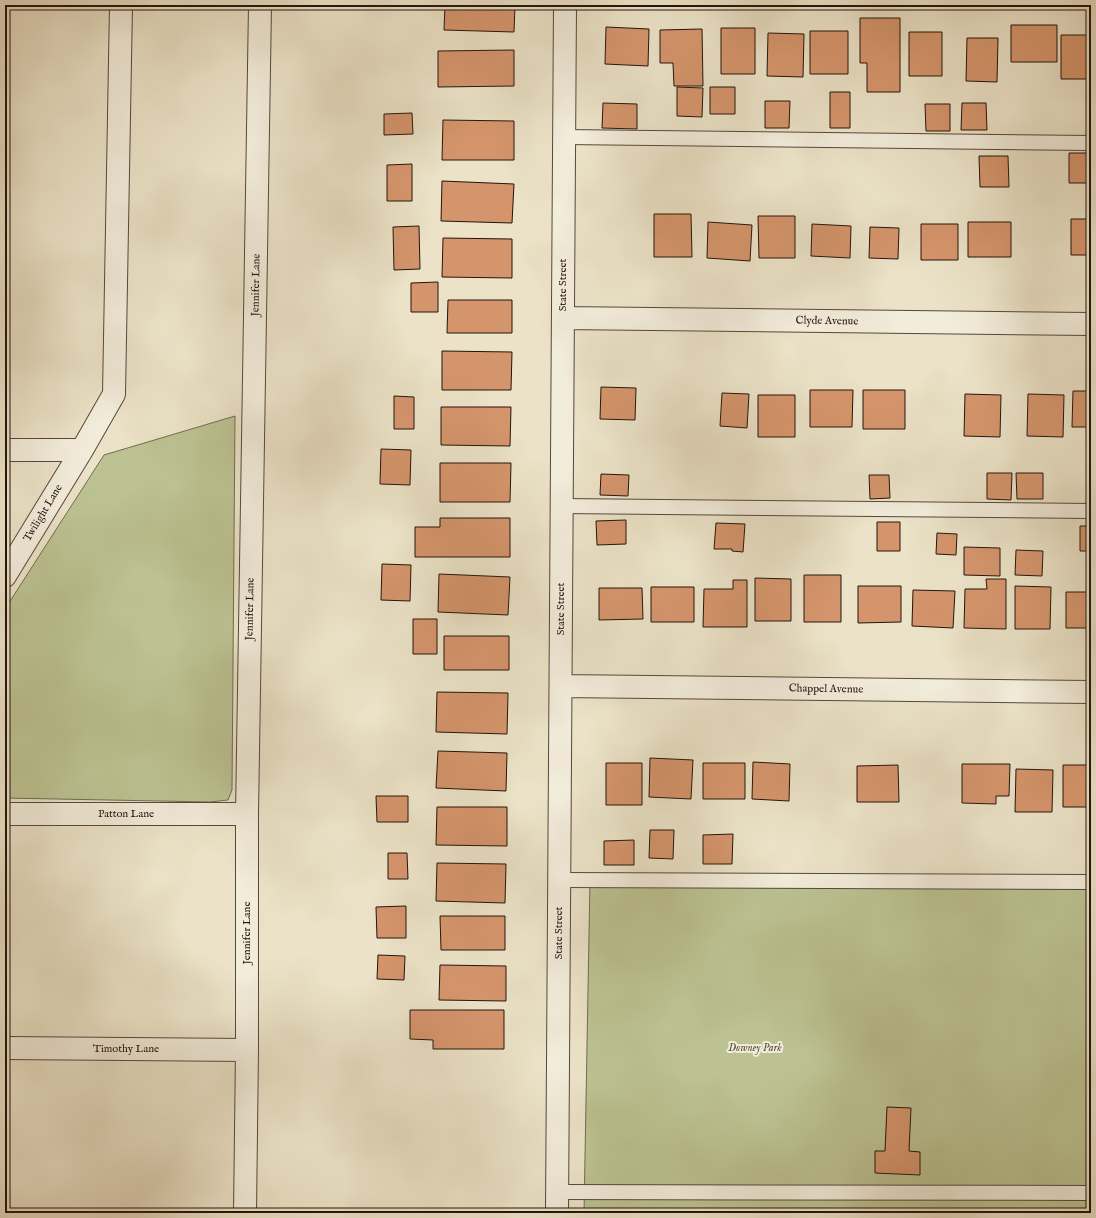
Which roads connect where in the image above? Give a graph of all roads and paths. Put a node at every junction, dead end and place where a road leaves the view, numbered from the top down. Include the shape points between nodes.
1 (121, 5) edge
2 (260, 5) edge
3 (565, 5) edge
4 (564, 137) junction
5 (1091, 143) edge
6 (563, 318) junction
7 (1091, 324) edge
8 (5, 450) edge
9 (82, 450) junction
10 (562, 506) junction
11 (1091, 510) edge
12 (5, 576) edge
13 (561, 686) junction
14 (1091, 692) edge
15 (5, 814) edge
16 (247, 814) junction
17 (560, 880) junction
18 (1091, 882) edge
19 (5, 1048) edge
20 (247, 1050) junction
21 (1091, 1193) edge
22 (558, 1202) edge
23 (245, 1213) edge

1 - 9 street via 114,394
2 - 16 street, Jennifer Lane
3 - 4 street, State Street
4 - 5 lane
4 - 6 street, State Street
6 - 7 street, Clyde Avenue
6 - 10 street, State Street
8 - 9 street
9 - 12 street, Twilight Lane
10 - 11 lane
10 - 13 street, State Street
13 - 14 street, Chappel Avenue
13 - 17 street, State Street
15 - 16 street, Patton Lane
16 - 20 street, Jennifer Lane
17 - 18 lane
17 - 22 street, State Street
19 - 20 street, Timothy Lane
20 - 23 street, Jennifer Lane
21 - 22 lane

